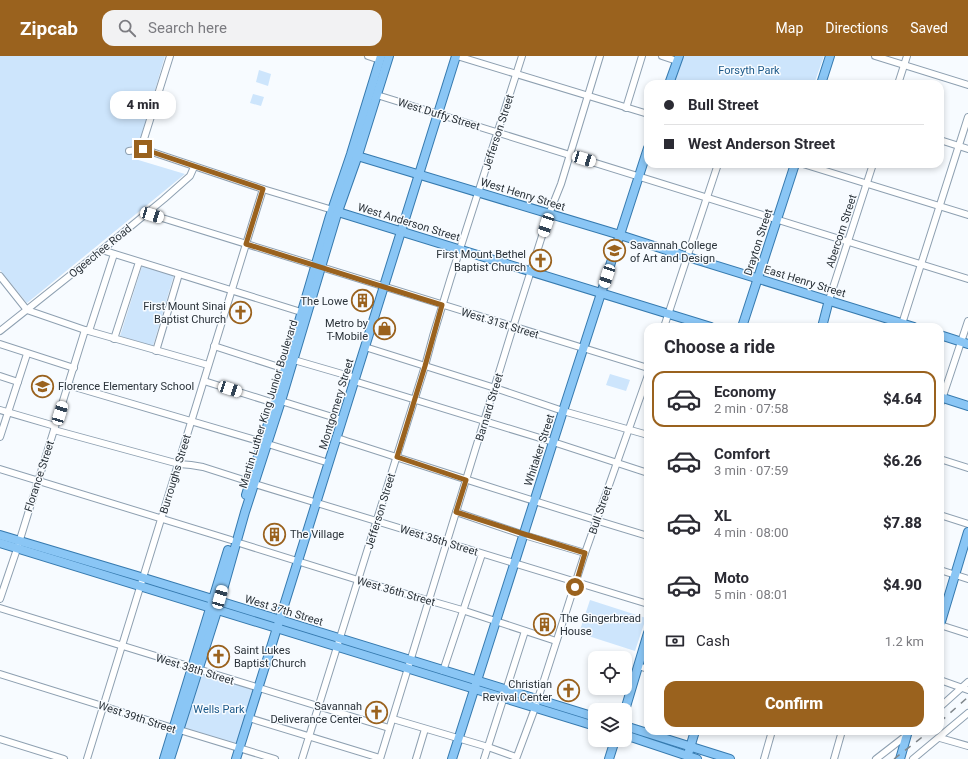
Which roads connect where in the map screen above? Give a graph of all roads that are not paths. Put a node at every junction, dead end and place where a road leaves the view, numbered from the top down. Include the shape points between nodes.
1 (170, 56) edge
2 (368, 56) edge
3 (389, 56) edge
4 (457, 56) edge
5 (522, 56) edge
6 (600, 56) edge
7 (642, 56) edge
8 (662, 56) edge
9 (830, 56) edge
10 (875, 56) edge
11 (907, 56) edge
12 (380, 58) edge
13 (678, 58) edge
14 (904, 66) junction
15 (517, 74) junction
16 (670, 80) edge
17 (822, 80) edge
18 (899, 80) edge
19 (968, 85) edge
20 (377, 95) junction
21 (588, 97) junction
22 (626, 108) junction
23 (644, 113) edge
24 (438, 114) junction
25 (968, 117) edge
26 (498, 133) junction
27 (944, 141) edge
28 (959, 146) junction
29 (143, 149) junction
30 (968, 149) edge
31 (129, 151) dead end
32 (355, 155) junction
33 (570, 155) junction
34 (644, 160) edge
35 (194, 166) junction
36 (717, 168) edge
37 (794, 168) edge
38 (816, 168) edge
39 (872, 168) edge
40 (419, 174) junction
41 (639, 176) junction
42 (867, 183) junction
43 (263, 189) junction
44 (478, 192) junction
45 (707, 198) junction
46 (940, 206) junction
47 (335, 211) junction
48 (146, 213) junction
49 (549, 214) junction
50 (968, 214) edge
51 (777, 220) junction
52 (402, 232) junction
53 (620, 235) junction
54 (849, 242) junction
55 (246, 244) junction
56 (460, 249) junction
57 (102, 250) junction
58 (114, 254) junction
59 (688, 257) junction
60 (139, 262) junction
61 (921, 264) junction
62 (319, 267) junction
63 (531, 272) junction
64 (179, 274) junction
65 (0, 276) edge
66 (758, 278) junction
67 (968, 279) edge
68 (384, 287) junction
69 (232, 291) junction
70 (602, 293) junction
71 (829, 300) junction
72 (442, 305) junction
73 (27, 310) junction
74 (302, 312) junction
75 (669, 314) junction
76 (968, 321) edge
77 (666, 323) edge
78 (698, 323) edge
79 (743, 323) edge
80 (823, 323) edge
81 (895, 323) edge
82 (902, 323) edge
83 (513, 327) junction
84 (1, 330) edge
85 (87, 331) junction
86 (944, 336) edge
87 (114, 339) junction
88 (965, 343) edge
89 (0, 344) edge
90 (214, 346) junction
91 (365, 347) junction
92 (584, 348) junction
93 (156, 351) junction
94 (27, 354) junction
95 (294, 360) junction
96 (208, 365) junction
97 (425, 366) junction
98 (644, 367) edge
99 (74, 368) junction
100 (285, 369) junction
101 (0, 376) edge
102 (355, 380) junction
103 (204, 381) junction
104 (18, 382) junction
105 (68, 385) junction
106 (644, 387) edge
107 (495, 388) junction
108 (944, 393) edge
109 (415, 400) junction
110 (944, 401) edge
111 (277, 402) junction
112 (968, 406) edge
113 (0, 410) edge
114 (562, 411) junction
115 (8, 412) junction
116 (342, 420) junction
117 (191, 421) junction
118 (484, 421) junction
119 (55, 428) junction
120 (629, 430) junction
121 (644, 434) edge
122 (0, 437) edge
123 (337, 438) junction
124 (553, 442) junction
125 (265, 443) junction
126 (397, 457) junction
127 (944, 460) edge
128 (329, 463) junction
129 (617, 463) junction
130 (178, 464) junction
131 (968, 468) edge
132 (0, 469) edge
133 (644, 472) edge
134 (466, 480) junction
135 (39, 481) junction
136 (252, 483) junction
137 (534, 500) junction
138 (317, 502) junction
139 (456, 512) junction
140 (944, 516) edge
141 (162, 518) junction
142 (377, 520) junction
143 (597, 520) junction
144 (968, 524) edge
145 (968, 532) edge
146 (524, 534) junction
147 (0, 535) edge
148 (644, 535) edge
149 (234, 541) junction
150 (0, 543) edge
151 (446, 543) junction
152 (18, 545) junction
153 (585, 553) junction
154 (482, 554) junction
155 (298, 562) junction
156 (514, 563) junction
157 (944, 571) edge
158 (955, 575) junction
159 (144, 578) junction
160 (968, 579) edge
161 (358, 580) junction
162 (576, 582) junction
163 (141, 587) junction
164 (0, 599) edge
165 (216, 600) junction
166 (429, 600) junction
167 (644, 603) edge
168 (0, 608) edge
169 (214, 610) junction
170 (462, 610) junction
171 (944, 612) edge
172 (496, 621) junction
173 (279, 625) junction
174 (944, 626) edge
175 (525, 631) junction
176 (968, 634) edge
177 (340, 638) junction
178 (556, 642) junction
179 (122, 646) junction
180 (644, 646) edge
181 (337, 647) junction
182 (411, 660) junction
183 (638, 666) junction
184 (644, 667) edge
185 (195, 669) junction
186 (408, 669) junction
187 (443, 671) junction
188 (0, 674) edge
189 (477, 681) junction
190 (944, 681) edge
191 (968, 682) edge
192 (258, 688) junction
193 (965, 689) edge
194 (474, 690) junction
195 (506, 690) junction
196 (504, 698) junction
197 (626, 703) edge
198 (536, 704) junction
199 (944, 704) edge
200 (103, 706) junction
201 (318, 707) junction
202 (968, 713) edge
203 (588, 715) edge
204 (249, 718) junction
205 (393, 719) junction
206 (588, 723) edge
207 (389, 728) junction
208 (632, 728) edge
209 (176, 729) junction
210 (425, 729) junction
211 (644, 732) edge
212 (944, 734) edge
213 (653, 735) edge
214 (694, 735) edge
215 (771, 735) edge
216 (841, 735) edge
217 (905, 735) edge
218 (906, 735) edge
219 (943, 735) edge
220 (309, 737) junction
221 (458, 738) junction
222 (632, 738) edge
223 (940, 738) junction
224 (0, 739) edge
225 (968, 746) edge
226 (488, 747) junction
227 (613, 747) edge
228 (690, 747) junction
229 (240, 748) junction
230 (380, 758) edge
231 (516, 758) edge
232 (687, 758) edge
233 (918, 758) edge
234 (64, 759) edge
235 (87, 759) edge
236 (164, 759) edge
237 (170, 759) edge
238 (236, 759) edge
239 (275, 759) edge
240 (302, 759) edge
241 (416, 759) edge
242 (452, 759) edge
243 (484, 759) edge
244 (609, 759) edge
245 (697, 759) edge
246 (730, 759) edge
247 (764, 759) edge
248 (834, 759) edge
249 (876, 759) edge
250 (900, 759) edge

1 - 29 street
2 - 12 street
3 - 20 main road, Martin Luther King Junior Boulevard
4 - 15 street
4 - 24 main road, Montgomery Street
5 - 15 street, Jefferson Street
6 - 21 street, Barnard Street
7 - 22 street
8 - 13 street
9 - 17 main road
10 - 14 street
11 - 14 street
12 - 32 main road, Martin Luther King Junior Boulevard
13 - 16 main road
14 - 18 street
14 - 19 street
15 - 21 street
15 - 26 street, Jefferson Street
20 - 24 street, West Duffy Street
20 - 32 main road, Martin Luther King Junior Boulevard
21 - 22 street
21 - 33 street, Barnard Street
22 - 23 street
24 - 26 street, West Duffy Street
24 - 40 main road, Montgomery Street
25 - 28 street
26 - 33 street, West Duffy Street
26 - 44 street, Jefferson Street
27 - 28 street
28 - 30 street
28 - 46 street
29 - 31 street
29 - 35 street, West Anderson Street
32 - 40 main road, West Henry Street
32 - 47 main road, Martin Luther King Junior Boulevard
33 - 41 street, West Duffy Street
33 - 49 street, Barnard Street
34 - 41 main road, Whitaker Street
35 - 43 street, West Anderson Street
35 - 48 street, Ogeechee Road via 190,176
36 - 45 street
37 - 51 main road, Drayton Street
38 - 42 street
39 - 42 street, Abercorn Street
40 - 44 main road, West Henry Street
40 - 52 main road, Montgomery Street
41 - 45 street, West Duffy Street
41 - 53 main road, Whitaker Street
42 - 46 street
42 - 54 street, Abercorn Street
43 - 47 street, West Anderson Street
43 - 55 street, Burroughs Street
44 - 49 main road, West Henry Street
44 - 56 street, Jefferson Street
45 - 51 street, West Duffy Street
45 - 59 street
46 - 50 street
46 - 61 street
47 - 52 main road, West Anderson Street
47 - 62 main road, Martin Luther King Junior Boulevard
48 - 55 street, West 31st Street
48 - 57 street, Ogeechee Road
49 - 53 main road, West Henry Street
49 - 63 street, Barnard Street
51 - 54 street, West Duffy Street
51 - 66 main road, Drayton Street
52 - 56 main road, West Anderson Street
52 - 68 main road, Montgomery Street
53 - 59 main road, West Henry Street
53 - 70 main road, Whitaker Street
54 - 61 street, West Duffy Street
54 - 71 street, Abercorn Street
55 - 62 street, West 31st Street
55 - 69 street, Burroughs Street
56 - 63 main road, West Anderson Street
56 - 72 street, Jefferson Street
57 - 58 street
57 - 73 street, Ogeechee Road
58 - 60 street
58 - 85 street, Florance Street
59 - 66 main road, East Henry Street
59 - 75 street
60 - 64 street
60 - 87 street
61 - 67 street, West Duffy Street
61 - 82 street
62 - 68 street, West 31st Street
62 - 74 main road, Martin Luther King Junior Boulevard
62 - 95 main road, Martin Luther King Junior Boulevard
63 - 70 main road, West Anderson Street
63 - 83 street, Barnard Street
64 - 69 street
64 - 93 street
65 - 73 street
66 - 71 main road, East Henry Street
66 - 79 main road, Drayton Street
68 - 72 street, West 31st Street
68 - 91 main road, Montgomery Street
69 - 74 street
69 - 90 street, Burroughs Street
70 - 75 main road, West Anderson Street
70 - 92 main road, Whitaker Street
71 - 80 main road, Abercorn Street
71 - 81 main road, East Henry Street
72 - 83 street, West 31st Street
72 - 97 street, Jefferson Street
73 - 84 street, Ogeechee Road
73 - 85 street
74 - 100 main road, Martin Luther King Junior Boulevard
75 - 77 street
75 - 78 main road, West Anderson Street
76 - 88 street
83 - 92 street, West 31st Street
83 - 107 street, Barnard Street
85 - 87 street
85 - 99 street, Florance Street
86 - 88 main road
87 - 93 street
88 - 108 street
89 - 94 street
90 - 96 street, Burroughs Street
90 - 100 street
91 - 97 street
91 - 102 main road, Montgomery Street
92 - 98 street, West 31st Street
92 - 114 main road, Whitaker Street
93 - 96 street
94 - 99 street
94 - 104 street
95 - 102 street
95 - 111 main road, Martin Luther King Junior Boulevard
96 - 103 street, Burroughs Street
97 - 107 street
97 - 109 street, Jefferson Street
99 - 105 street, Florance Street
100 - 111 main road, Martin Luther King Junior Boulevard
101 - 104 street
102 - 109 street
102 - 116 main road, Montgomery Street
103 - 111 street
103 - 117 street, Burroughs Street
104 - 115 street
105 - 117 street
105 - 119 street, Florance Street
106 - 120 street, Bull Street
107 - 114 street
107 - 118 street, Barnard Street
109 - 118 street
109 - 126 street, Jefferson Street
110 - 112 main road
111 - 116 street
111 - 125 main road, Martin Luther King Junior Boulevard
113 - 115 street, West 35th Street
114 - 120 street
114 - 124 main road, Whitaker Street
115 - 119 street, West 35th Street
115 - 122 street
116 - 123 main road, Montgomery Street
117 - 125 street
117 - 130 street, Burroughs Street
118 - 124 street
118 - 134 street, Barnard Street
119 - 130 street, West 35th Street
119 - 135 street, Florance Street
120 - 121 street
120 - 129 street, Bull Street
123 - 126 street
123 - 128 main road, Montgomery Street
124 - 129 street
124 - 137 main road, Whitaker Street
125 - 128 street
125 - 136 main road, Martin Luther King Junior Boulevard
126 - 134 street
126 - 142 street, Jefferson Street
127 - 131 street
128 - 138 main road, Montgomery Street
129 - 133 street
129 - 143 street, Bull Street
130 - 136 street, West 35th Street via 203,467
130 - 141 street, Burroughs Street
132 - 135 street, West 36th Street
134 - 137 street
134 - 139 street, Barnard Street
135 - 141 street, West 36th Street
135 - 152 street, Florance Street
136 - 138 street, West 35th Street
136 - 149 main road, Martin Luther King Junior Boulevard
137 - 143 street
137 - 146 main road, Whitaker Street
138 - 142 street, West 35th Street
138 - 155 main road, Montgomery Street
139 - 146 street
139 - 151 street, Barnard Street
140 - 144 street
141 - 149 street, West 36th Street
141 - 159 street, Burroughs Street
142 - 151 street, West 35th Street
142 - 161 street, Jefferson Street
143 - 148 street
143 - 153 street, Bull Street
145 - 158 main road
146 - 153 street
146 - 156 main road, Whitaker Street
147 - 152 main road, West 37th Street
149 - 155 street, West 36th Street
149 - 165 main road, Martin Luther King Junior Boulevard
150 - 152 main road, West 37th Street
151 - 154 street, West 35th Street
151 - 166 street, Barnard Street
152 - 159 main road, West 37th Street
152 - 163 main road, West 37th Street
152 - 164 street, Florance Street
153 - 162 street, Bull Street
154 - 156 street, West 35th Street
154 - 170 street
155 - 161 street, West 36th Street
155 - 173 main road, Montgomery Street
156 - 162 street, West 35th Street
156 - 172 main road, Whitaker Street
157 - 158 street
158 - 160 street
158 - 171 main road
159 - 163 street, Burroughs Street
159 - 165 main road, West 37th Street
161 - 166 street, West 36th Street
161 - 177 street, Jefferson Street
162 - 167 street, West 35th Street
162 - 178 street, Bull Street
163 - 169 main road, West 37th Street
163 - 179 street, Burroughs Street
165 - 169 main road, Martin Luther King Junior Boulevard
165 - 173 main road, West 37th Street
166 - 170 street, West 36th Street
166 - 182 street, Barnard Street
168 - 179 street, West 38th Street
169 - 173 main road, West 37th Street
169 - 185 main road, Martin Luther King Junior Boulevard
170 - 172 street, West 36th Street
170 - 187 street
172 - 175 street, West 36th Street
172 - 189 main road, Whitaker Street
173 - 177 main road, West 37th Street
173 - 181 main road, West 37th Street
173 - 192 main road, Montgomery Street
174 - 176 street
175 - 178 street, West 36th Street
175 - 195 street
177 - 181 street, Jefferson Street
177 - 182 main road, West 37th Street
178 - 198 street, Bull Street
179 - 185 street, West 38th Street
179 - 200 street, Burroughs Street
180 - 183 main road
181 - 186 main road, West 37th Street
181 - 201 street, Jefferson Street
182 - 186 street, Barnard Street
182 - 187 main road, West 37th Street
183 - 184 street
183 - 197 main road
185 - 192 street, West 38th Street
185 - 209 main road, Martin Luther King Junior Boulevard
186 - 194 main road, West 37th Street
186 - 205 street, Barnard Street
187 - 189 main road, West 37th Street
188 - 200 street, West 39th Street
189 - 194 main road, Whitaker Street
189 - 195 main road, West 37th Street
190 - 193 street
191 - 193 street
192 - 201 street, West 38th Street
192 - 204 main road, Montgomery Street
193 - 199 street
194 - 196 main road, West 37th Street
194 - 221 main road, Whitaker Street
195 - 196 street
195 - 198 main road, West 37th Street
196 - 198 main road, West 37th Street
196 - 226 street
198 - 203 main road
198 - 206 main road
198 - 231 street, Bull Street
200 - 209 street, West 39th Street
200 - 235 street, Burroughs Street
201 - 207 street, West 38th Street
201 - 220 street, Jefferson Street
202 - 212 street
204 - 220 street
204 - 229 main road, Montgomery Street
205 - 207 street, Barnard Street
205 - 210 street
207 - 230 street, Barnard Street
208 - 211 main road
209 - 229 street, West 39th Street
209 - 236 main road, Martin Luther King Junior Boulevard
209 - 237 main road, Martin Luther King Junior Boulevard
210 - 221 street
210 - 241 street
213 - 228 main road
214 - 228 main road
215 - 247 street
216 - 248 street
217 - 249 street
218 - 250 main road
219 - 223 street
220 - 230 street
220 - 240 street, Jefferson Street
221 - 226 street
221 - 242 main road, Whitaker Street
222 - 232 main road
223 - 225 street
223 - 233 street
224 - 234 street
226 - 231 street
226 - 243 street
227 - 244 main road
228 - 232 main road
228 - 246 main road
229 - 238 main road, Montgomery Street
229 - 239 street, West 39th Street
232 - 245 main road

